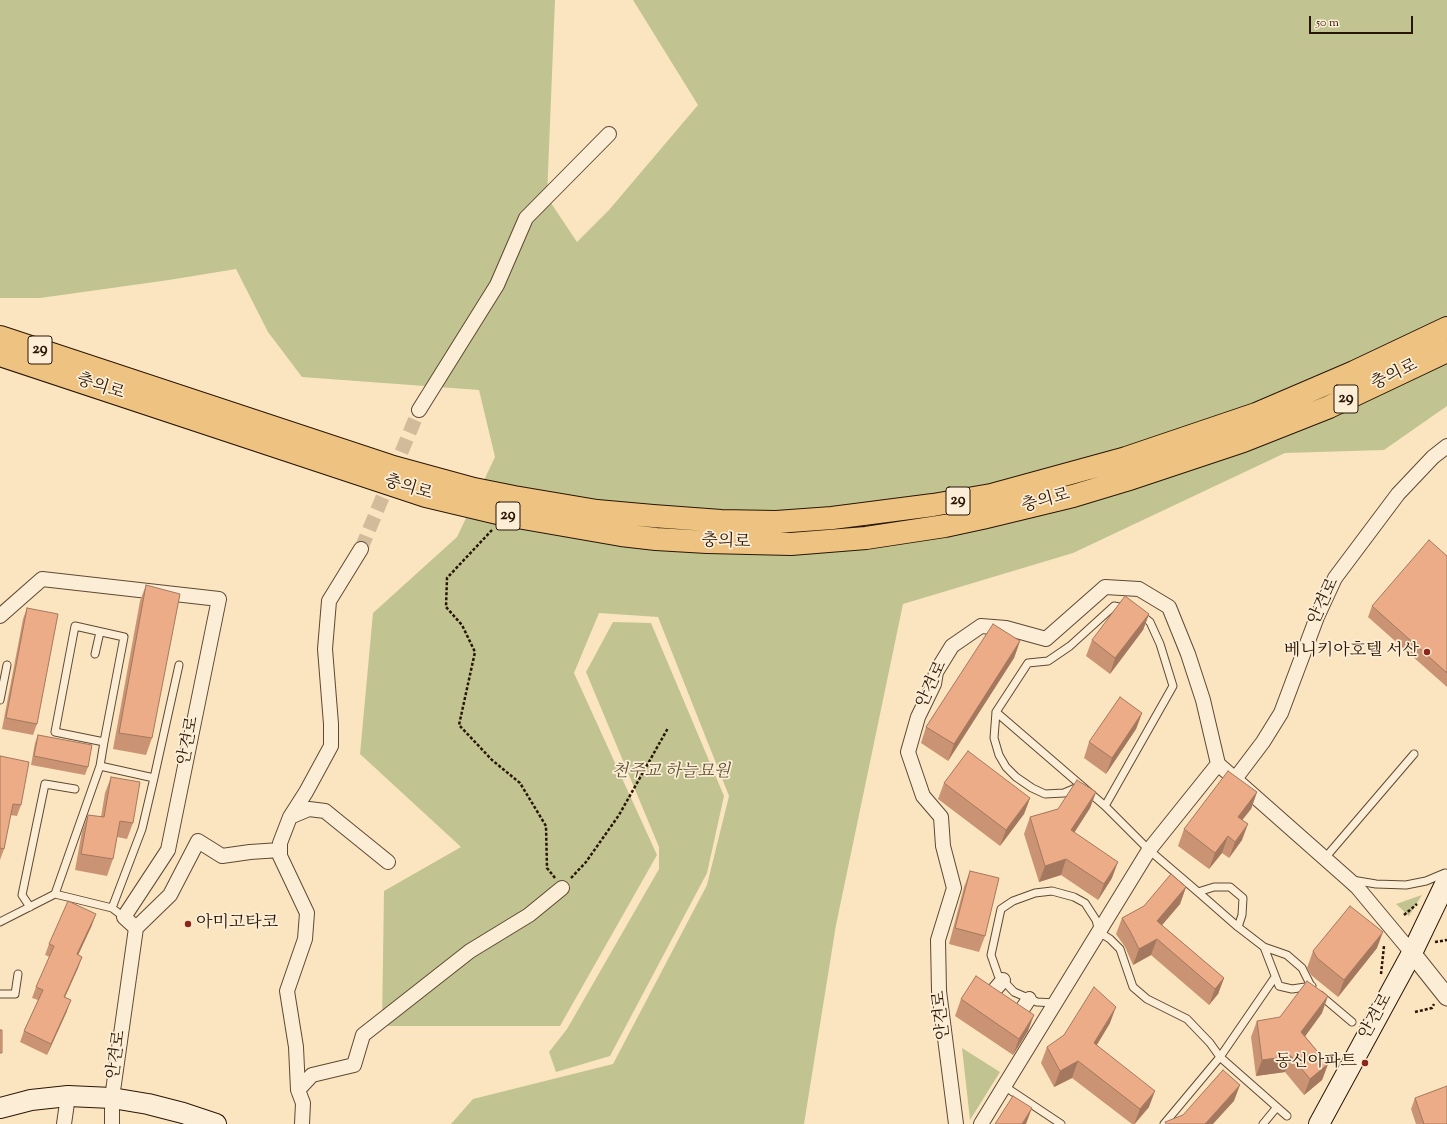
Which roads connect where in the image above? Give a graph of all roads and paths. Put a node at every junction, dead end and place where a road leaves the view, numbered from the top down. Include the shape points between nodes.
1 (609, 134) dead end
2 (1447, 328) edge
3 (0, 337) edge
4 (1447, 351) edge
5 (0, 355) edge
6 (419, 410) tunnel mouth
7 (1447, 446) edge
8 (506, 515) junction
9 (361, 549) tunnel mouth
10 (0, 616) edge
11 (100, 632) junction
12 (95, 654) dead end
13 (7, 665) dead end
14 (179, 665) dead end
15 (0, 700) edge
16 (996, 712) junction
17 (668, 728) dead end
18 (104, 742) junction
19 (1414, 754) dead end
20 (1218, 764) junction
21 (100, 766) junction
22 (154, 778) junction
23 (1235, 778) junction
24 (1082, 786) junction
25 (75, 789) dead end
26 (1105, 806) junction
27 (290, 817) junction
28 (280, 850) junction
29 (1150, 850) junction
30 (1325, 858) junction
31 (388, 862) dead end
32 (1447, 872) edge
33 (1348, 878) junction
34 (1447, 880) edge
35 (562, 888) junction
36 (1198, 892) junction
37 (55, 894) junction
38 (30, 907) junction
39 (112, 908) junction
40 (124, 917) junction
41 (0, 922) edge
42 (1238, 927) junction
43 (136, 928) junction
44 (1099, 932) junction
45 (1264, 946) junction
46 (1384, 946) dead end
47 (1412, 953) junction
48 (18, 974) dead end
49 (1381, 974) dead end
50 (1275, 977) junction
51 (1003, 980) junction
52 (1311, 986) junction
53 (992, 993) edge
54 (0, 994) edge
55 (1447, 997) edge
56 (1029, 999) junction
57 (1056, 1003) junction
58 (1019, 1014) edge
59 (1352, 1022) dead end
60 (1220, 1057) junction
61 (1004, 1086) junction
62 (298, 1090) junction
63 (68, 1096) junction
64 (112, 1098) junction
65 (1277, 1107) junction
66 (0, 1108) edge
67 (1287, 1116) dead end
68 (64, 1124) edge
69 (112, 1124) edge
70 (216, 1124) edge
71 (302, 1124) edge
72 (956, 1124) edge
73 (981, 1124) edge
74 (1061, 1124) edge
75 (1164, 1124) edge
76 (1263, 1124) edge
77 (1319, 1124) edge

1 - 6 street via 526,218 497,285
2 - 3 highway, 충의로 / 29 via 1256,414 1126,458 991,495 832,518 776,522 597,511 474,489 390,466
4 - 8 highway, 충의로 / 29 via 1329,407 1243,442 1073,496 938,527 866,538 791,544 749,544 621,535
5 - 8 highway, 충의로 / 29 via 426,496
7 - 23 street, 안견로 via 1398,494 1335,578 1317,617 1281,713 1263,742
8 - 35 path via 447,578 446,607 462,625 475,652 459,725 492,760 520,783 546,826 547,868
9 - 27 street via 329,601 325,649 331,746
10 - 40 street, 안견로 via 42,579 219,599 168,850
11 - 12 lane
11 - 18 lane via 124,637
11 - 18 lane via 75,626 54,732
13 - 15 lane
14 - 22 lane
16 - 24 lane
16 - 24 lane via 994,738 999,755 1016,777 1045,794 1064,793
16 - 26 lane via 1028,663 1048,661 1070,646 1114,606 1134,609 1150,622 1173,686
17 - 35 path via 619,815 586,862
18 - 21 lane
19 - 30 lane
20 - 23 street
20 - 29 street
20 - 72 street, 안견로 via 1203,700 1169,607 1139,589 1105,587 1046,639 1006,628 981,626 952,646 936,672 934,684 918,717 908,752 923,796 941,817 943,846 954,888 938,940 939,991
21 - 22 lane
21 - 37 lane
22 - 39 lane via 142,829
23 - 30 street
24 - 26 lane
25 - 38 lane via 45,784 22,895
26 - 29 lane
27 - 28 street
27 - 31 street via 309,810 325,811
28 - 43 street via 222,856 198,841 170,895
28 - 62 street via 280,856 307,913 304,939 287,991 296,1048
29 - 36 lane
29 - 44 street
30 - 33 street
32 - 33 lane via 1426,881 1406,885 1376,884
33 - 47 street
34 - 47 main road, 안견로
35 - 62 street via 529,915 470,951 363,1035 354,1065 312,1075
36 - 42 lane
36 - 42 lane via 1230,886 1243,898
37 - 38 lane
37 - 39 lane
38 - 41 lane
39 - 40 lane
40 - 43 street
42 - 45 lane
43 - 64 street, 안견로
44 - 51 lane via 1096,920 1085,903 1074,897 1052,891 1035,893 1013,901 1001,909 991,955 998,975
44 - 57 street
44 - 60 lane via 1120,949 1133,987 1147,999 1187,1019
45 - 50 lane
45 - 52 lane via 1287,955 1302,968
46 - 49 path
47 - 55 street
47 - 77 main road, 안견로
48 - 54 lane via 14,994
50 - 52 lane via 1279,986 1292,989
50 - 60 lane
51 - 53 street
51 - 56 lane via 1014,992
52 - 59 lane, 안견로
56 - 57 lane
56 - 58 street
57 - 61 street
60 - 65 lane
60 - 75 lane
61 - 73 street
61 - 74 lane
62 - 71 street via 303,1103
63 - 64 main road, 안견로
63 - 66 main road, 안견로 via 30,1100
63 - 68 street
64 - 69 street
64 - 70 main road, 안견로 via 148,1104
65 - 67 lane
65 - 76 lane

